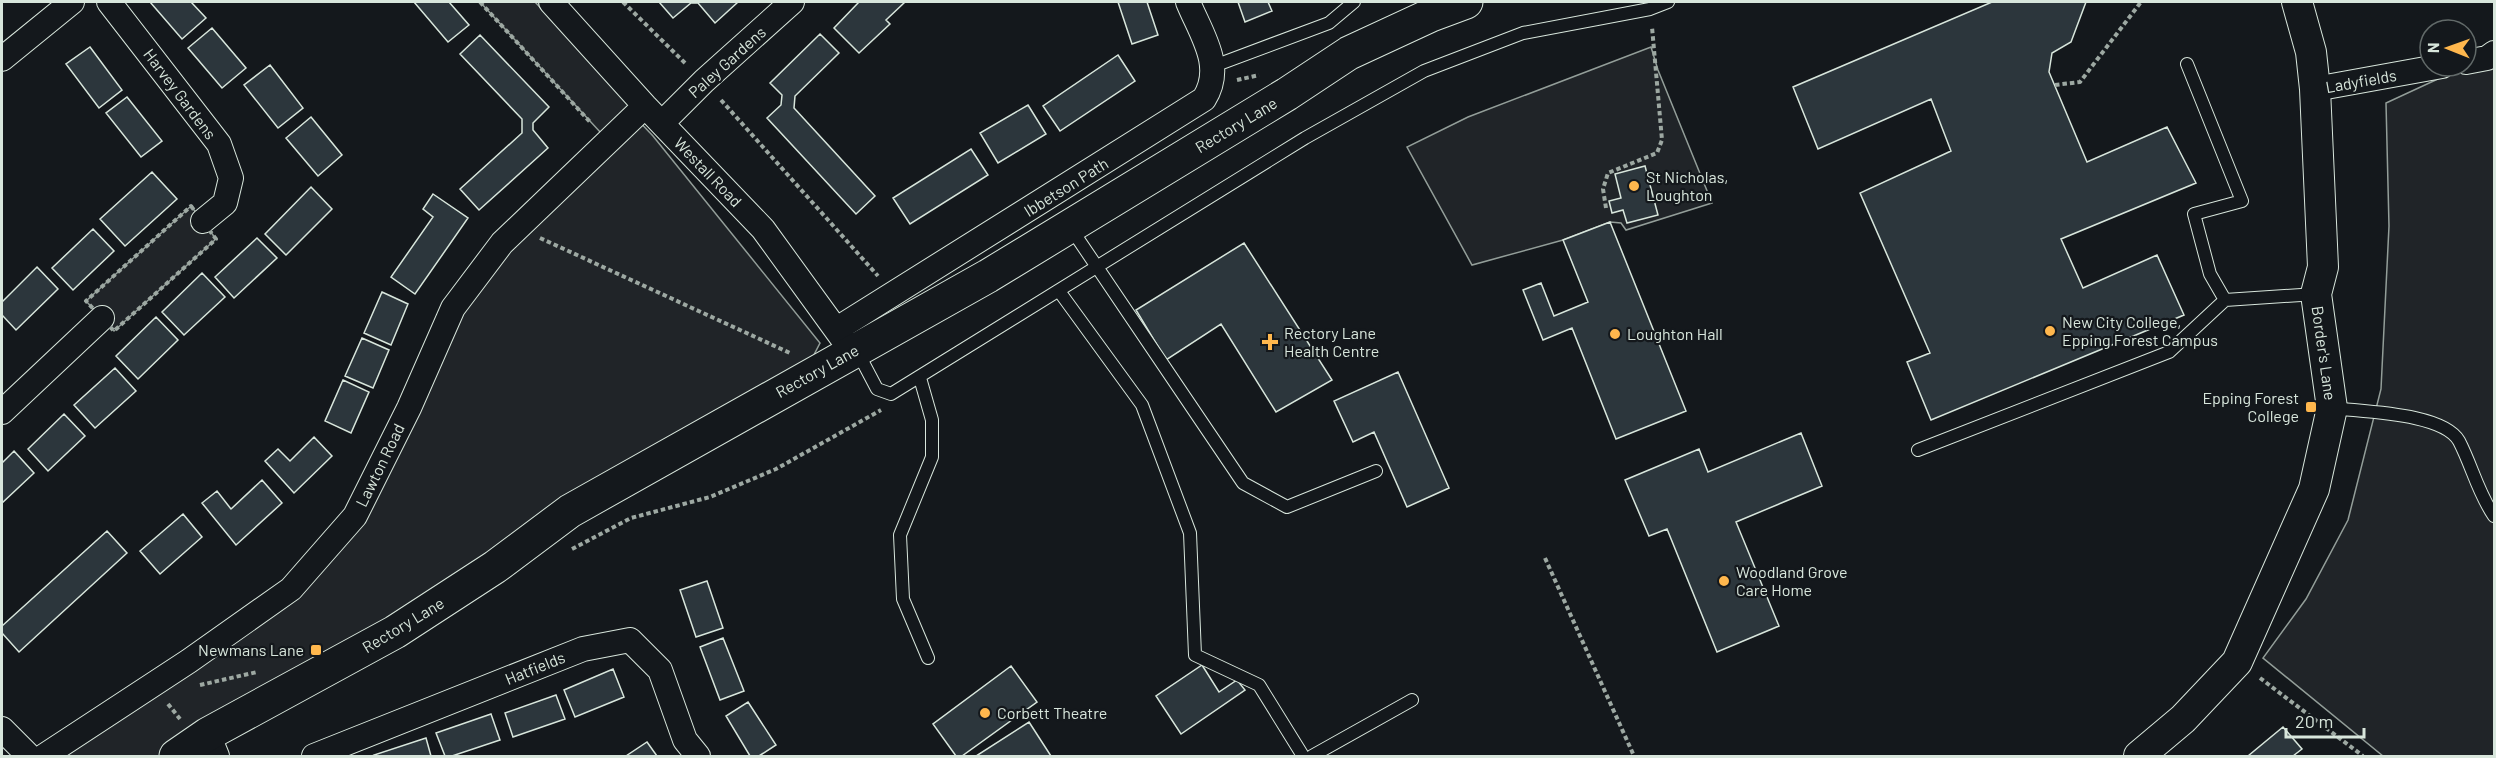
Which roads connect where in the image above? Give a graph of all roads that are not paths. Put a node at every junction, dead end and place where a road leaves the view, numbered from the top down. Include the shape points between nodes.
1 (72, 2) edge
2 (109, 2) edge
3 (551, 2) edge
4 (792, 2) edge
5 (1188, 2) edge
6 (1354, 2) edge
7 (1466, 2) edge
8 (1668, 2) edge
9 (2297, 2) edge
10 (2494, 52) edge
11 (2, 59) edge
12 (2478, 60) edge
13 (2187, 64) dead end
14 (1214, 66) junction
15 (2418, 70) edge
16 (2315, 89) junction
17 (645, 106) junction
18 (662, 123) junction
19 (204, 221) road end
20 (1069, 226) junction
21 (1098, 267) junction
22 (1059, 291) junction
23 (2316, 294) junction
24 (2225, 300) junction
25 (102, 318) road end
26 (849, 343) junction
27 (920, 378) junction
28 (2332, 408) junction
29 (2, 412) edge
30 (1918, 450) dead end
31 (1376, 471) dead end
32 (2494, 516) edge
33 (928, 658) dead end
34 (1413, 700) dead end
35 (2, 729) edge
36 (199, 747) edge
37 (29, 756) edge
38 (44, 756) edge
39 (314, 756) edge
40 (698, 756) edge
41 (1303, 756) edge
42 (1312, 756) edge
43 (2139, 756) edge

1 - 11 street
2 - 19 street, Harvey Gardens via 219,144 231,178 225,203
3 - 17 street, Westall Road
4 - 18 street, Paley Gardens
5 - 14 street
6 - 14 lane via 1329,23
7 - 20 main road, Rectory Lane via 1349,53
8 - 21 lane via 1650,9 1523,33 1424,71 1305,138
9 - 16 street, Border's Lane via 2311,52
10 - 12 street
13 - 24 lane via 2242,201 2194,214 2210,274
14 - 26 street, Ibbetson Path via 1213,86 1204,99 895,295
15 - 16 street, Ladyfields
16 - 23 street, Border's Lane via 2323,267
17 - 18 street, Westall Road
17 - 38 street, Lawton Road via 502,243 453,308 355,516 291,589
18 - 26 street, Westall Road via 763,229
20 - 21 lane
20 - 26 main road, Rectory Lane via 988,276
21 - 22 lane
21 - 31 lane via 1243,483 1287,507
22 - 27 lane
22 - 41 lane via 1142,405 1190,533 1195,655 1259,685
23 - 24 lane
23 - 28 street, Border's Lane
24 - 30 lane via 2169,352
25 - 29 street
26 - 27 lane via 877,389 891,394
26 - 36 main road, Rectory Lane via 816,372 570,511 495,567 395,632
27 - 33 lane via 932,420 932,457 900,535 903,598
28 - 32 lane via 2431,420 2457,438 2483,500
28 - 43 street, Border's Lane via 2314,489 2237,662 2183,719
34 - 42 lane
35 - 37 street
39 - 40 street, Hatfields via 583,649 630,640 660,670 685,740

